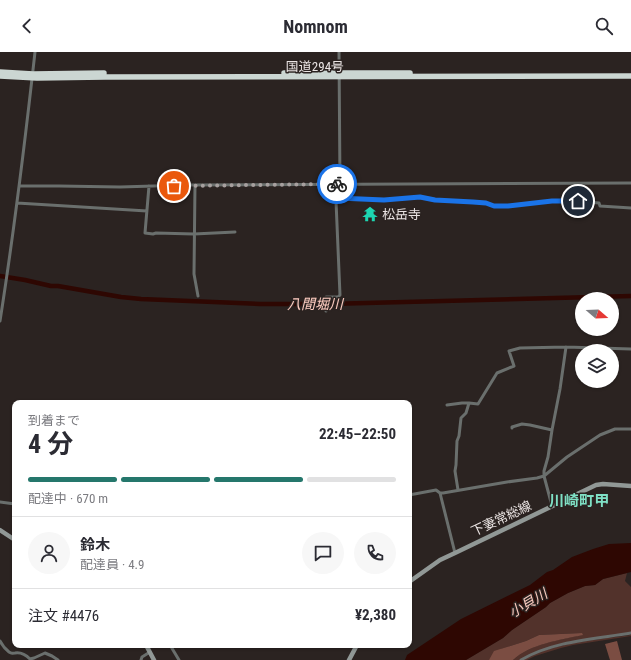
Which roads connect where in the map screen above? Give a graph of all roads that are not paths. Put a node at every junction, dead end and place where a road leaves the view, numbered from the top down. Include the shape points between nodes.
1 (35, 52) edge
2 (339, 52) edge
3 (0, 72) edge
4 (631, 73) edge
5 (339, 75) junction
6 (0, 76) edge
7 (32, 76) junction
8 (631, 76) edge
9 (631, 183) edge
10 (340, 184) junction
11 (195, 185) junction
12 (20, 186) junction
13 (149, 186) junction
14 (338, 198) junction
15 (18, 203) junction
16 (631, 208) edge
17 (147, 211) junction
18 (235, 232) dead end
19 (194, 234) junction
20 (198, 296) dead end
21 (326, 311) dead end
22 (0, 321) edge
23 (566, 347) junction
24 (631, 349) edge
25 (469, 403) junction
26 (447, 406) dead end
27 (512, 428) dead end
28 (631, 429) edge
29 (552, 430) junction
30 (544, 476) junction
31 (631, 486) edge
32 (458, 490) junction
33 (440, 492) junction
34 (412, 494) edge
35 (0, 502) edge
36 (12, 504) edge
37 (552, 506) junction
38 (0, 530) edge
39 (12, 538) edge
40 (455, 552) junction
41 (412, 580) edge
42 (631, 633) edge
43 (0, 641) edge
44 (148, 648) edge
45 (172, 648) edge
46 (355, 648) edge
47 (150, 652) junction
48 (29, 659) edge
49 (58, 660) edge
50 (141, 660) edge
51 (154, 660) edge
52 (179, 660) edge
53 (349, 660) edge
54 (521, 660) edge

1 - 7 street
2 - 5 street
3 - 7 highway, 国道294号
4 - 5 highway, 国道294号
5 - 7 highway, 国道294号
5 - 8 highway, 国道294号
5 - 10 street
6 - 7 highway, 国道294号
7 - 12 street
9 - 10 street
10 - 11 street
10 - 14 street
11 - 13 street
11 - 19 street
12 - 13 street
12 - 15 street
13 - 17 street
14 - 16 street via 384,200 420,197 494,206 568,200
14 - 21 street via 336,201 340,295 326,297
15 - 17 street
15 - 22 street
17 - 19 street via 145,233
18 - 19 street
19 - 20 street via 194,274
23 - 24 street
23 - 25 street via 520,348 509,351 514,366 497,373 478,404
23 - 29 street
25 - 26 street
25 - 32 street via 466,413 461,418 457,441 455,471
27 - 29 street via 522,424
28 - 30 street via 615,429 600,434
29 - 30 street
30 - 32 street
30 - 37 street
31 - 37 main road, 下妻常総線 via 596,485
32 - 33 street
33 - 34 street via 436,490
33 - 40 street
35 - 36 street
37 - 40 main road, 下妻常総線
38 - 39 main road
40 - 41 main road, 下妻常総線
42 - 54 street via 557,646 536,652
43 - 48 street via 8,651 22,653
44 - 47 main road
45 - 52 street
46 - 53 main road
47 - 50 street
47 - 51 main road
48 - 49 street via 45,653

